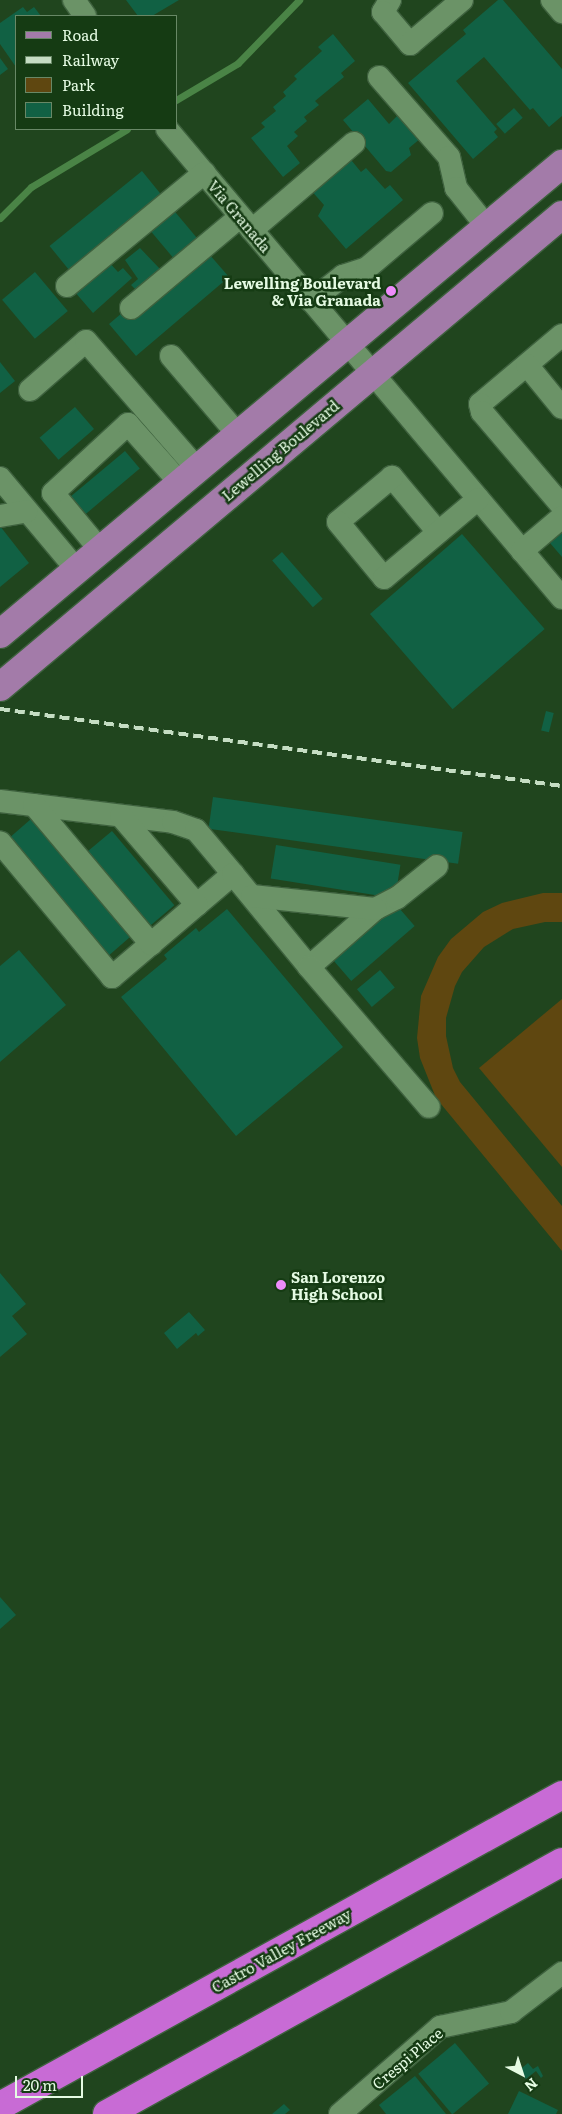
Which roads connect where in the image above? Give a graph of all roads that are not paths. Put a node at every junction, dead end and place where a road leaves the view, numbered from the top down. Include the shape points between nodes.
1 (74, 0) edge
2 (390, 0) edge
3 (462, 0) edge
4 (552, 0) edge
5 (562, 12) edge
6 (84, 15) edge
7 (379, 77) dead end
8 (170, 132) edge
9 (354, 143) dead end
10 (562, 164) edge
11 (204, 173) junction
12 (432, 213) dead end
13 (562, 215) edge
14 (246, 224) junction
15 (487, 227) junction
16 (67, 286) dead end
17 (312, 301) junction
18 (131, 308) dead end
19 (562, 335) edge
20 (348, 345) junction
21 (171, 356) dead end
22 (527, 365) junction
23 (372, 373) junction
24 (30, 390) dead end
25 (562, 408) edge
26 (239, 436) junction
27 (190, 477) junction
28 (0, 478) edge
29 (478, 499) junction
30 (562, 506) edge
31 (27, 511) junction
32 (0, 516) edge
33 (562, 517) edge
34 (438, 532) junction
35 (101, 551) junction
36 (522, 551) junction
37 (77, 570) junction
38 (562, 598) edge
39 (0, 634) edge
40 (0, 687) edge
41 (0, 801) edge
42 (34, 805) junction
43 (121, 816) junction
44 (0, 842) edge
45 (437, 866) dead end
46 (234, 874) junction
47 (252, 896) junction
48 (197, 905) junction
49 (375, 909) junction
50 (151, 944) junction
51 (309, 967) junction
52 (429, 1107) dead end
53 (562, 1795) edge
54 (562, 1862) edge
55 (562, 1973) edge
56 (0, 2106) edge
57 (108, 2114) edge
58 (340, 2114) edge

1 - 6 street
2 - 3 street via 383,12 410,44
4 - 5 street
7 - 15 street via 449,157 456,188
8 - 11 street, Via Granada
9 - 14 street
10 - 15 main road
11 - 14 street, Via Granada
11 - 16 street
12 - 17 street via 367,268 343,276
13 - 23 main road, Lewelling Boulevard
14 - 17 street, Via Granada
14 - 18 street
15 - 20 main road
17 - 20 street, Via Granada
19 - 22 street
20 - 23 street, Via Granada
20 - 26 main road
21 - 26 street
22 - 25 street
22 - 30 street via 480,404 482,412
23 - 29 street, Via Granada
23 - 40 main road, Lewelling Boulevard
24 - 27 street via 86,342
26 - 27 main road
27 - 35 main road
27 - 35 street via 128,424 53,493
28 - 31 street
29 - 34 street
29 - 36 street, Via Granada
31 - 32 street
31 - 37 street
33 - 36 street
34 - 34 street via 384,578 338,522 392,477
35 - 37 main road
36 - 38 street, Via Granada
37 - 39 main road
41 - 42 street
42 - 43 street
42 - 50 street
43 - 46 street via 173,822 196,830
43 - 48 street
44 - 50 street via 112,977
45 - 49 street via 397,898
46 - 47 street
46 - 48 street
47 - 49 street
47 - 51 street
48 - 50 street
49 - 51 street
51 - 52 street
53 - 56 highway, Castro Valley Freeway
54 - 57 highway
55 - 58 street, Crespi Place via 511,2012 440,2027

